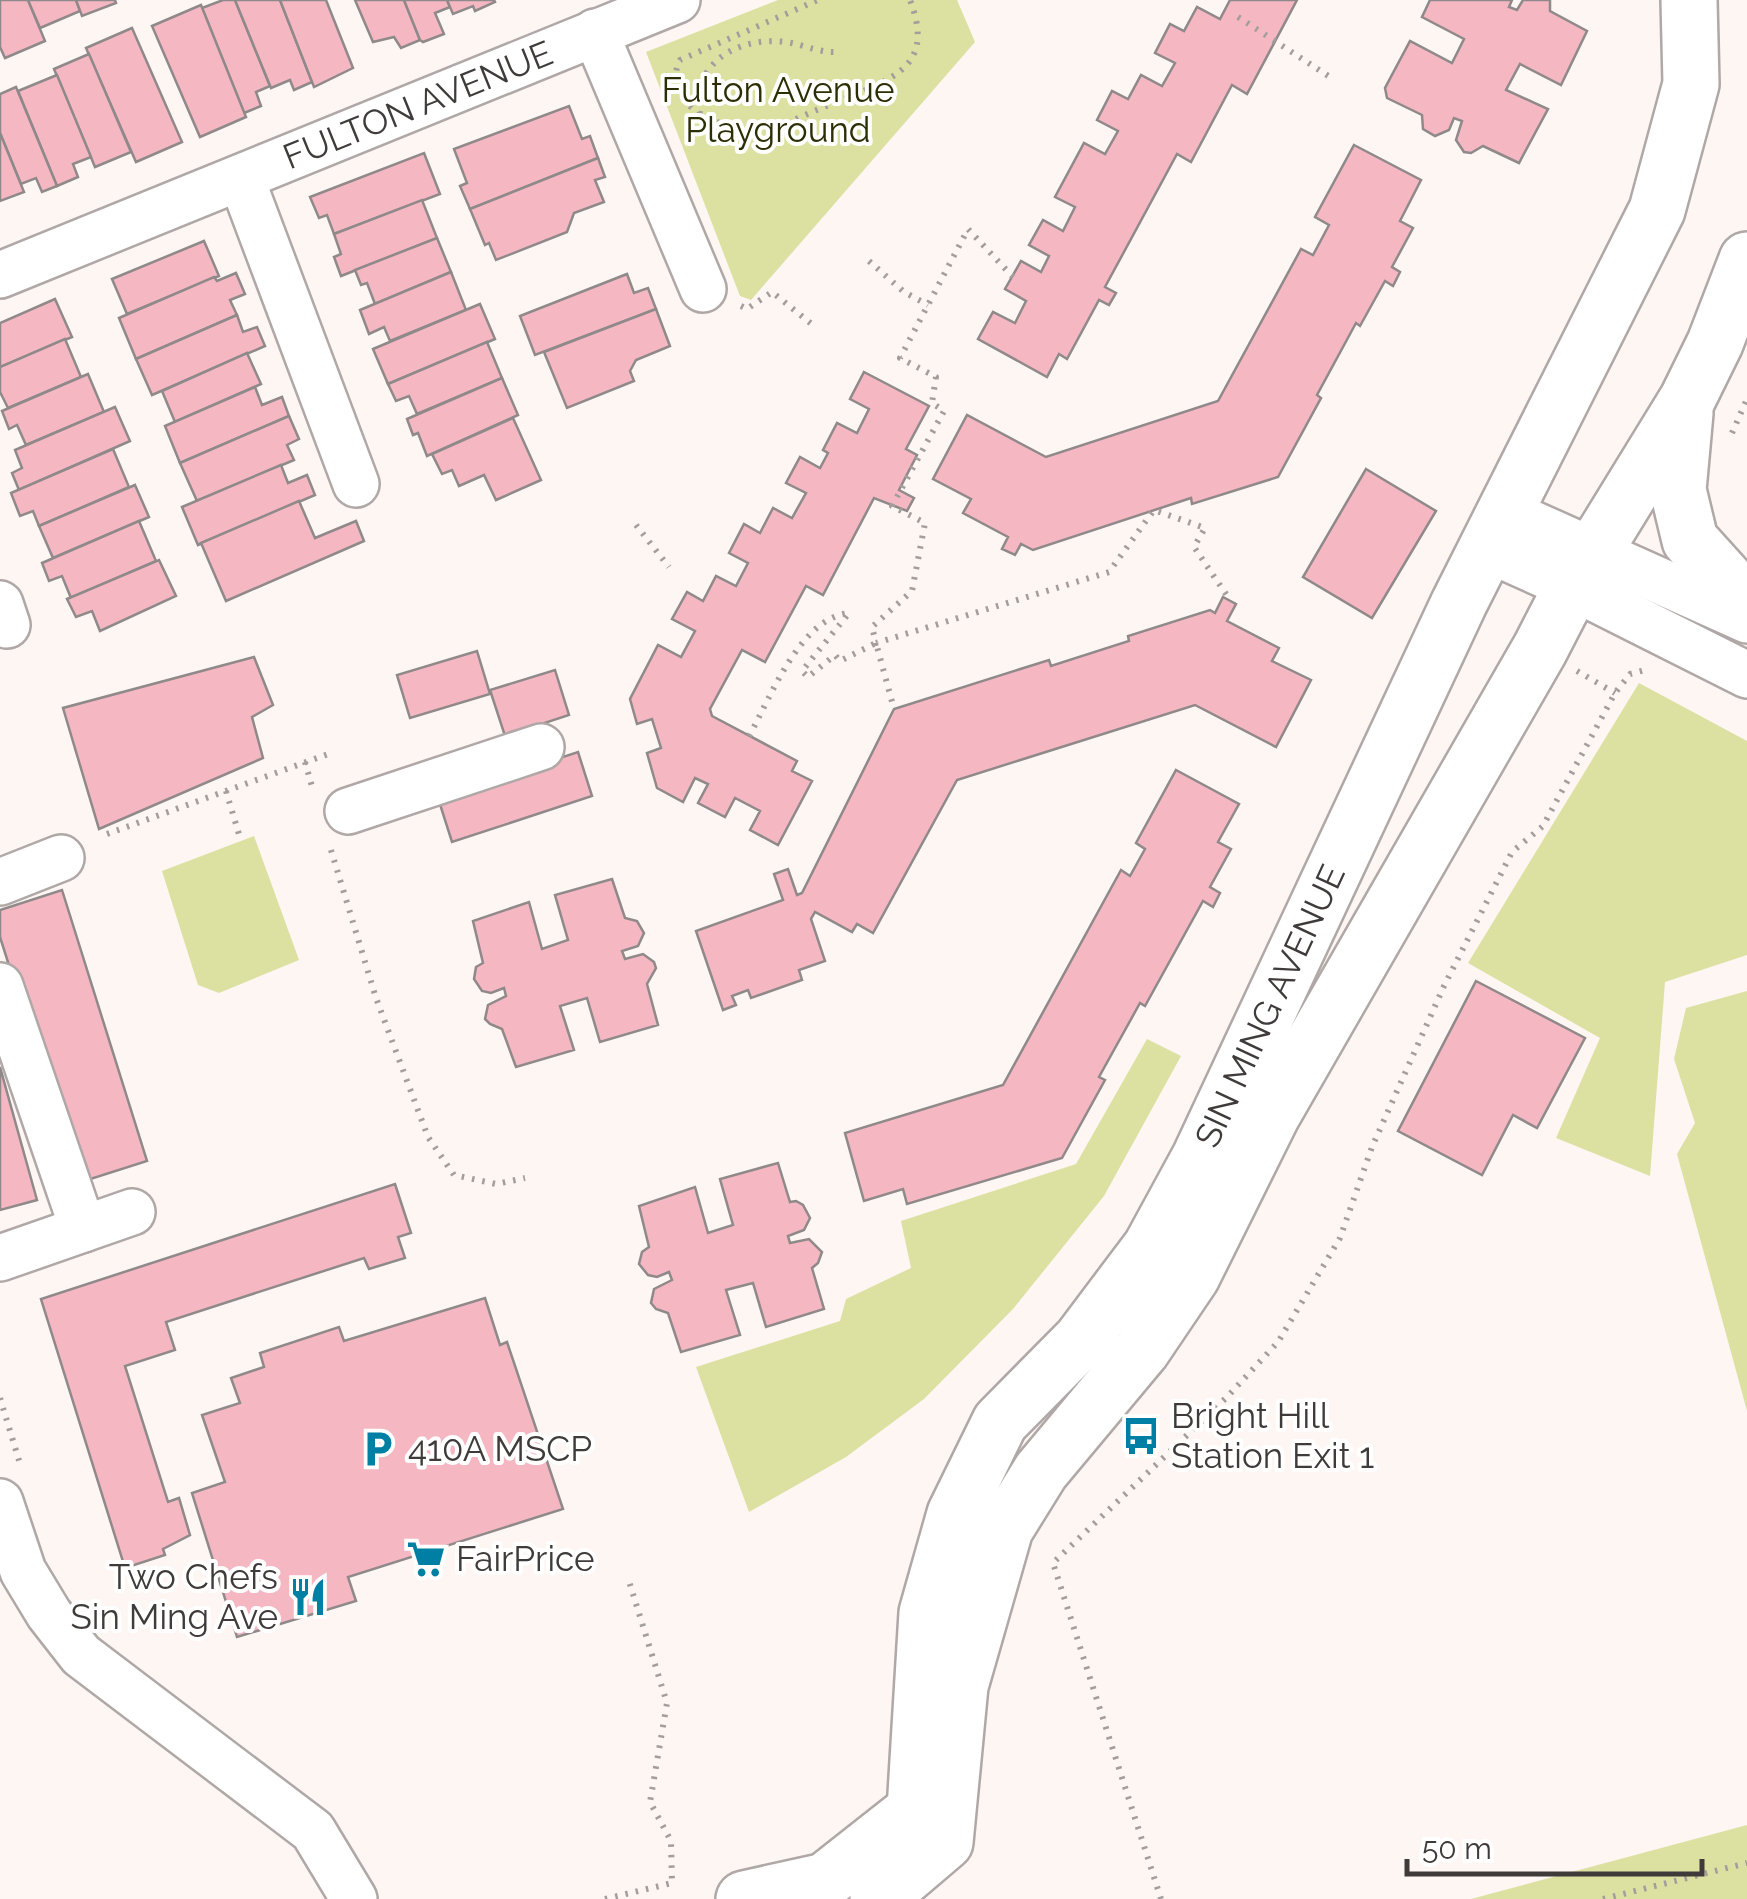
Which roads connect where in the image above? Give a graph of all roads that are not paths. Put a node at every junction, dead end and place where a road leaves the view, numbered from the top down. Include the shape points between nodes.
1 (676, 0) edge
2 (1689, 0) edge
3 (595, 32) junction
4 (241, 178) junction
5 (1747, 260) edge
6 (0, 275) edge
7 (703, 289) dead end
8 (1687, 400) junction
9 (356, 484) dead end
10 (1497, 530) junction
11 (1583, 568) junction
12 (1747, 603) edge
13 (1747, 620) edge
14 (1747, 676) edge
15 (541, 747) dead end
16 (330, 815) road end
17 (61, 858) dead end
18 (0, 882) edge
19 (0, 986) edge
20 (132, 1212) dead end
21 (83, 1229) junction
22 (0, 1258) edge
23 (0, 1502) edge
24 (930, 1826) junction
25 (354, 1899) edge
26 (744, 1899) edge
27 (878, 1899) edge

1 - 3 street, FULTON AVENUE
2 - 10 main road, SIN MING AVENUE via 1691,84 1658,210
3 - 4 street, FULTON AVENUE
3 - 7 street, FULTON AVENUE
4 - 6 street, FULTON AVENUE
4 - 9 street, FULTON AVENUE
5 - 8 main road, SIN MING AVENUE
8 - 11 main road, SIN MING AVENUE
8 - 12 main road via 1678,490 1690,540
10 - 11 street
10 - 24 main road, SIN MING AVENUE via 1200,1158 1150,1247 1104,1309 1000,1422 955,1514 926,1614
11 - 13 street
11 - 14 street
11 - 24 main road, SIN MING AVENUE via 1272,1115 1192,1276 1142,1350 1042,1470 1005,1530 960,1686
15 - 16 street
17 - 18 street
19 - 21 street
20 - 21 street
21 - 22 street
23 - 25 street via 23,1571 81,1655 312,1831
24 - 26 main road via 825,1881
24 - 27 main road

